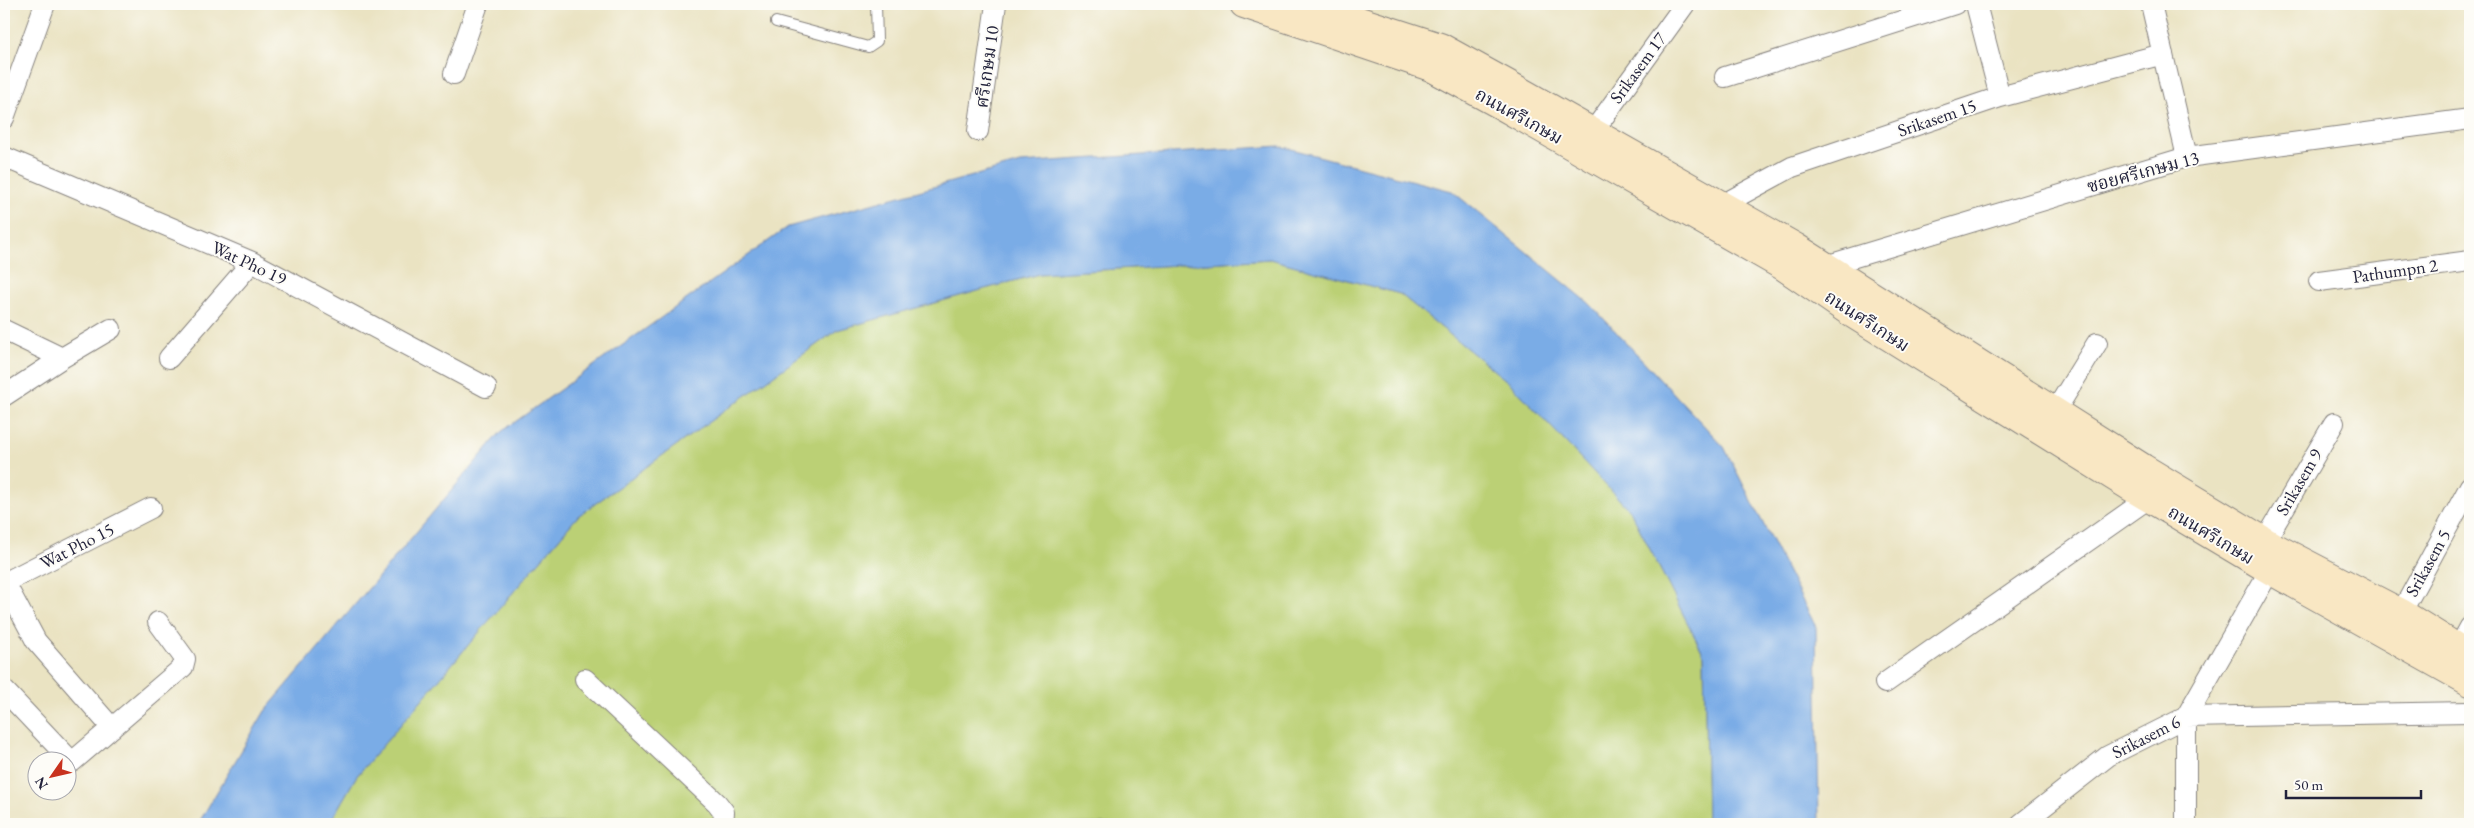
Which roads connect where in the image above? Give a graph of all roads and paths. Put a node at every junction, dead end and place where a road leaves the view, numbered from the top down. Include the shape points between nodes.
1 (45, 4) edge
2 (478, 4) edge
3 (876, 4) edge
4 (996, 4) edge
5 (1244, 4) edge
6 (1685, 4) edge
7 (1954, 4) edge
8 (1976, 4) edge
9 (2151, 4) edge
10 (1314, 5) edge
11 (776, 22) dead end
12 (1404, 47) junction
13 (2163, 54) junction
14 (454, 74) dead end
15 (1725, 77) dead end
16 (2000, 97) junction
17 (4, 118) edge
18 (2470, 119) edge
19 (978, 131) dead end
20 (1592, 133) junction
21 (4, 157) edge
22 (2187, 157) junction
23 (1720, 206) junction
24 (2470, 261) edge
25 (252, 262) junction
26 (1825, 266) junction
27 (2320, 281) dead end
28 (111, 329) dead end
29 (4, 330) edge
30 (2097, 343) dead end
31 (62, 358) junction
32 (169, 358) dead end
33 (486, 387) dead end
34 (4, 396) edge
35 (2054, 413) junction
36 (2334, 423) dead end
37 (2470, 486) edge
38 (2149, 498) junction
39 (151, 508) dead end
40 (2265, 541) junction
41 (2270, 570) junction
42 (4, 583) edge
43 (2401, 613) junction
44 (158, 622) dead end
45 (2466, 644) edge
46 (585, 679) dead end
47 (2470, 682) edge
48 (1885, 683) dead end
49 (4, 690) edge
50 (2470, 712) edge
51 (2186, 717) junction
52 (112, 728) junction
53 (723, 824) edge
54 (2021, 824) edge
55 (2186, 824) edge

1 - 17 street
2 - 14 street
3 - 11 lane via 877,41 868,47
4 - 19 street, ศรีเกษม 10
5 - 12 main road, ถนนศรีเกษม
6 - 20 street, Srikasem 17
7 - 15 street
8 - 16 street
9 - 13 street
10 - 12 main road, ถนนศรีเกษม
12 - 20 main road, ถนนศรีเกษม via 1440,47
12 - 38 main road, ถนนศรีเกษม via 1431,67 1783,266 1850,312
13 - 16 street, Srikasem 15
13 - 22 street
16 - 23 street, Srikasem 15 via 1792,167
18 - 22 street, ซอยศรีเกษม 13
20 - 23 main road, ถนนศรีเกษม
21 - 25 street, Wat Pho 19
22 - 26 street, ซอยศรีเกษม 13
23 - 26 main road, ถนนศรีเกษม
24 - 27 street, Pathumpn 2
25 - 32 street
25 - 33 street, Wat Pho 19
26 - 35 main road, ถนนศรีเกษม
28 - 31 street
29 - 31 street
30 - 35 street
31 - 34 street
35 - 40 main road, ถนนศรีเกษม
36 - 40 street, Srikasem 9
37 - 43 street, Srikasem 5
38 - 41 main road, ถนนศรีเกษม
38 - 48 street
39 - 42 street, Wat Pho 15
40 - 43 main road, ถนนศรีเกษม
41 - 47 main road, ถนนศรีเกษม
41 - 51 street, Srikasem 6
42 - 52 street via 36,641
43 - 45 main road, ถนนศรีเกษม
44 - 52 street via 186,659 183,667
46 - 53 street via 717,803 724,812
49 - 52 street via 72,762
50 - 51 street
51 - 54 street, Srikasem 6 via 2108,756
51 - 55 street

